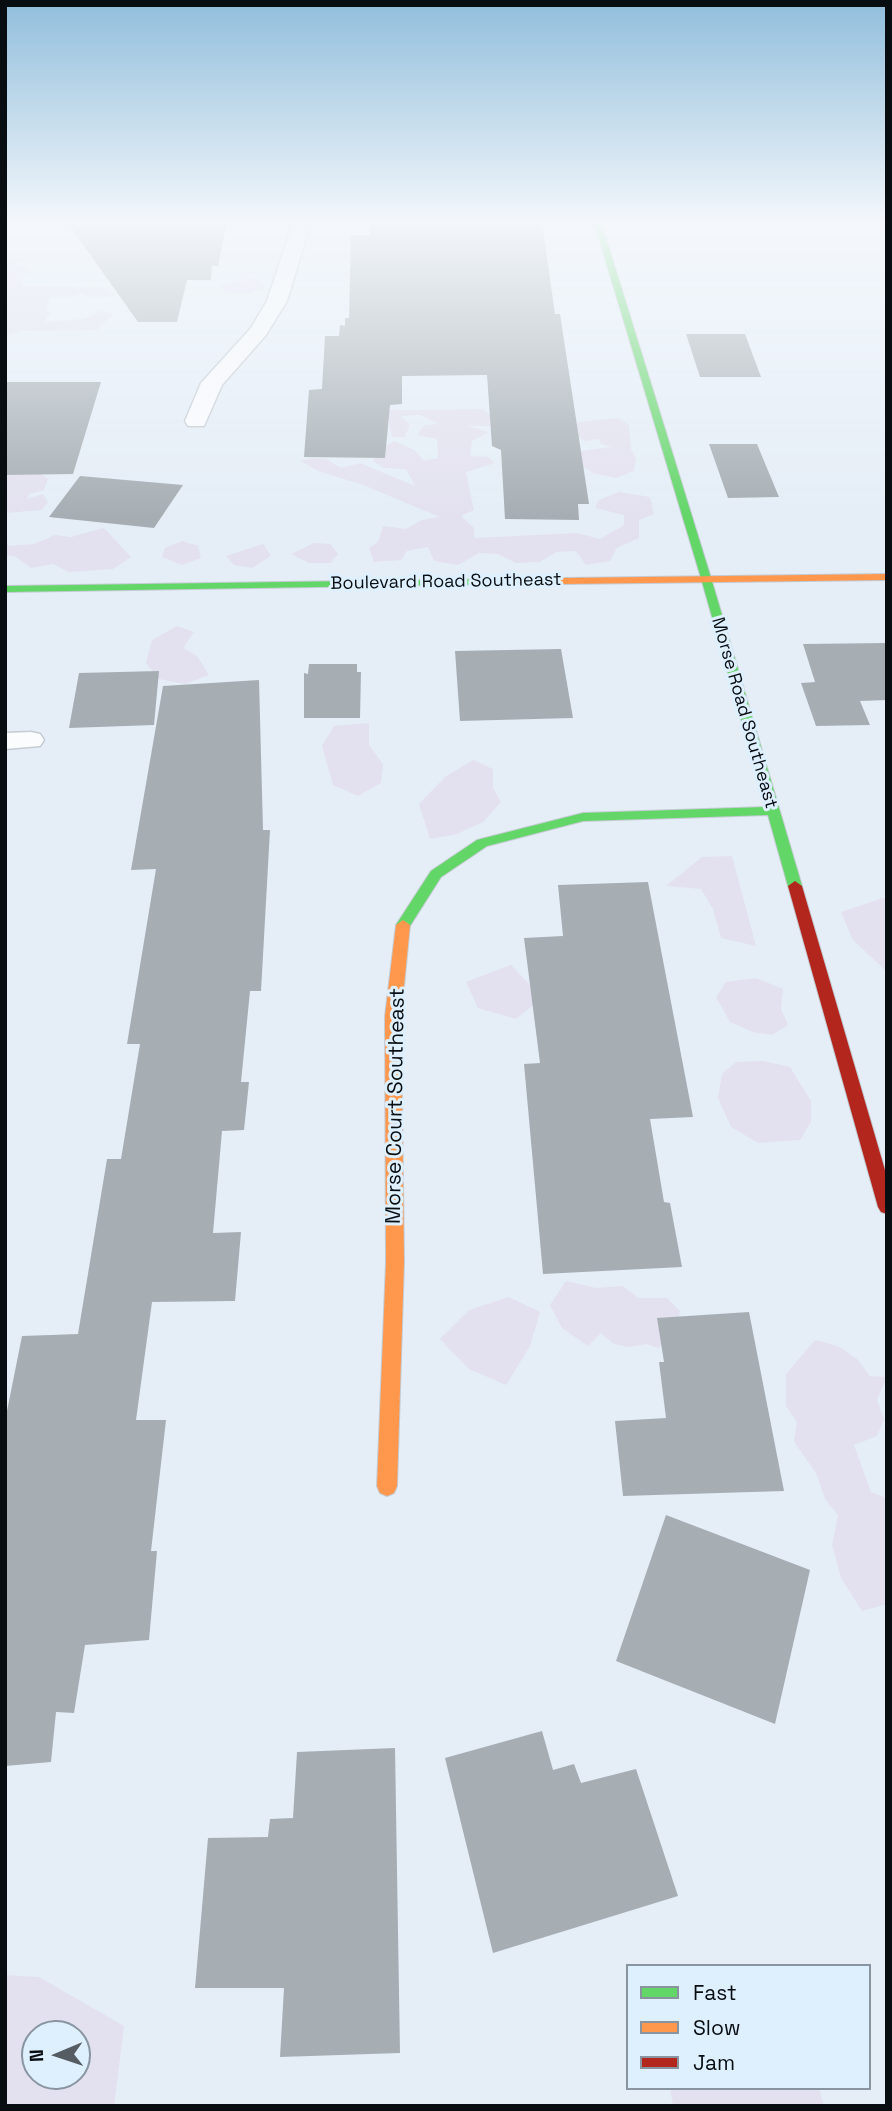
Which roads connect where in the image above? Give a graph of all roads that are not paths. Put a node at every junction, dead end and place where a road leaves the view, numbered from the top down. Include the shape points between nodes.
1 (265, 321) edge
2 (627, 321) edge
3 (196, 421) dead end
4 (887, 577) edge
5 (706, 578) junction
6 (5, 589) edge
7 (772, 811) junction
8 (887, 1207) edge
9 (387, 1486) dead end

1 - 3 street via 212,383
2 - 5 street, Morse Road Southeast
4 - 5 street, Boulevard Road Southeast
5 - 6 street, Boulevard Road Southeast
5 - 7 street, Morse Road Southeast
7 - 8 street, Morse Road Southeast
7 - 9 street, Morse Court Southeast via 583,817 481,843 436,874 403,922 393,1016 395,1262

